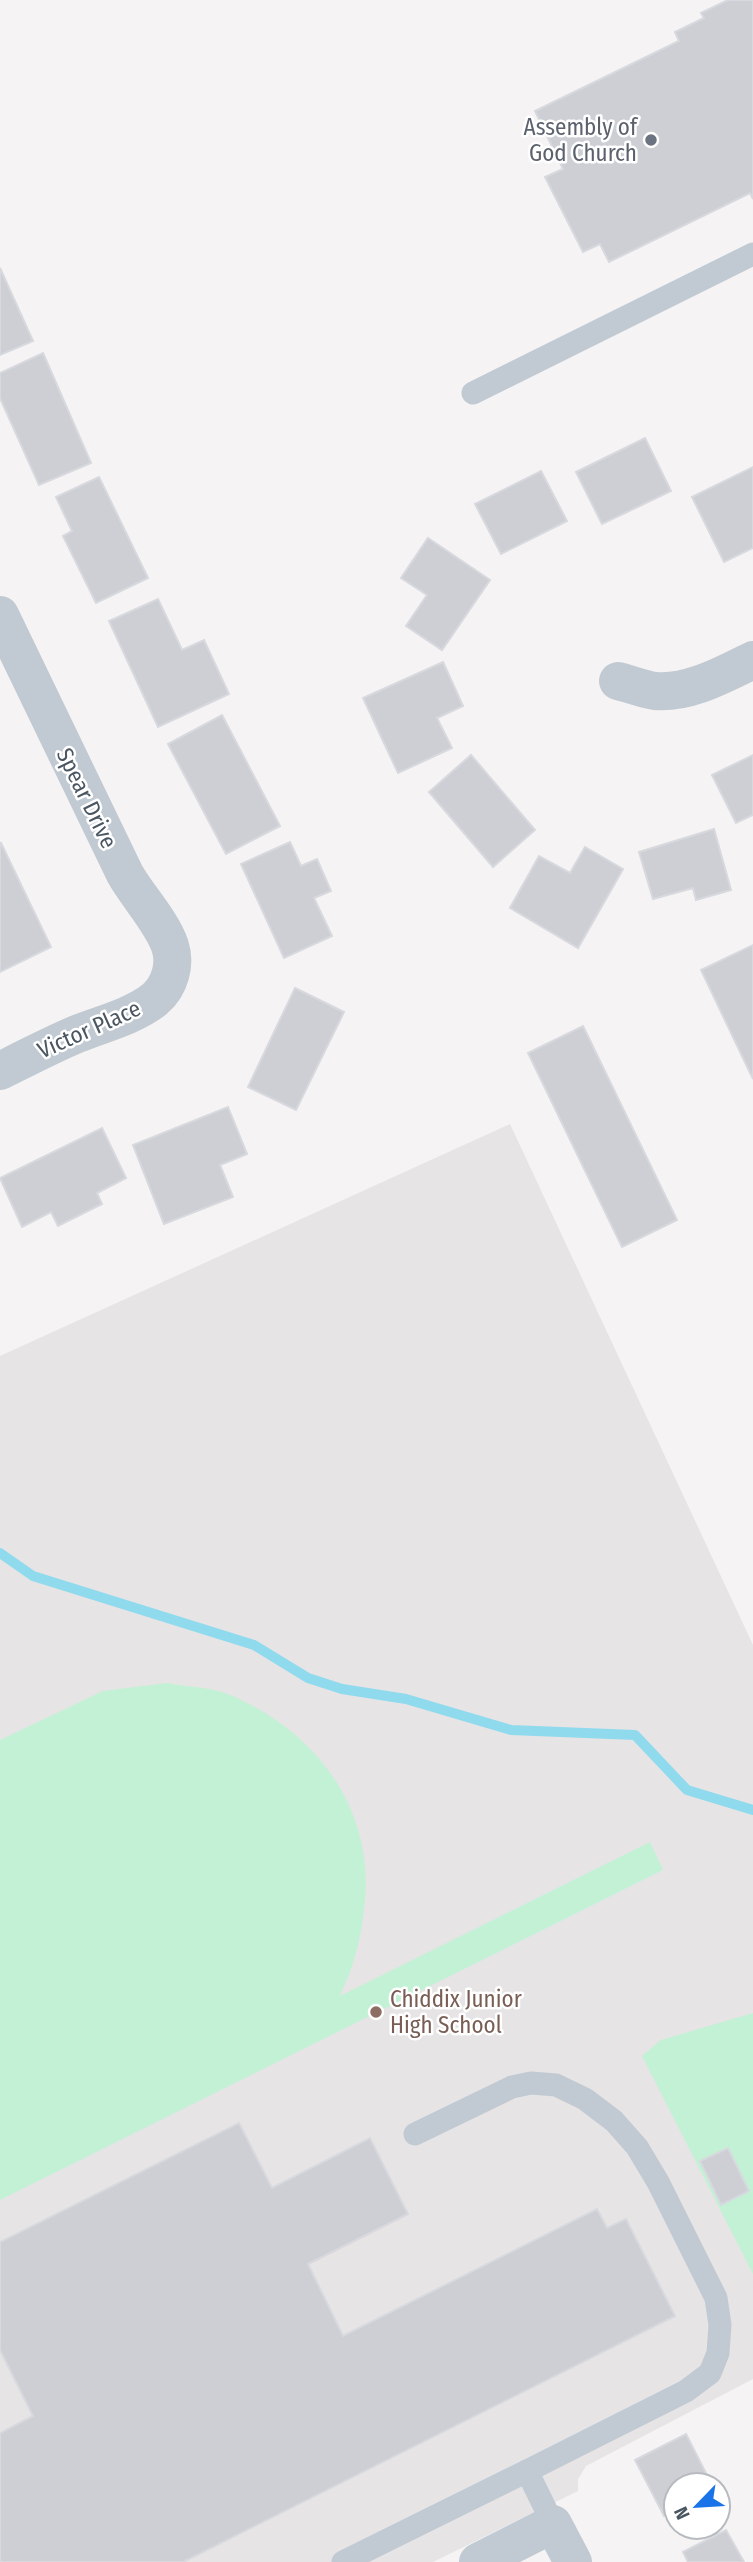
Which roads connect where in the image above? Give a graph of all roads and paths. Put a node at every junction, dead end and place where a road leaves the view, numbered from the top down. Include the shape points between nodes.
1 (753, 254) edge
2 (474, 393) dead end
3 (0, 615) edge
4 (753, 660) edge
5 (618, 681) dead end
6 (169, 977) joint
7 (0, 1071) edge
8 (415, 2134) dead end
9 (527, 2471) junction
10 (554, 2524) junction
11 (343, 2562) edge
12 (478, 2562) edge
13 (573, 2562) edge

1 - 2 lane
3 - 6 street, Spear Drive via 125,874 164,930 173,964
4 - 5 street via 711,680 680,688 655,691
6 - 7 street, Victor Place via 157,998 140,1009
8 - 9 lane via 512,2087 556,2085 585,2099 614,2120 637,2147 716,2298 718,2353 710,2373 686,2391
9 - 10 lane
9 - 11 lane
10 - 12 street
10 - 13 street

